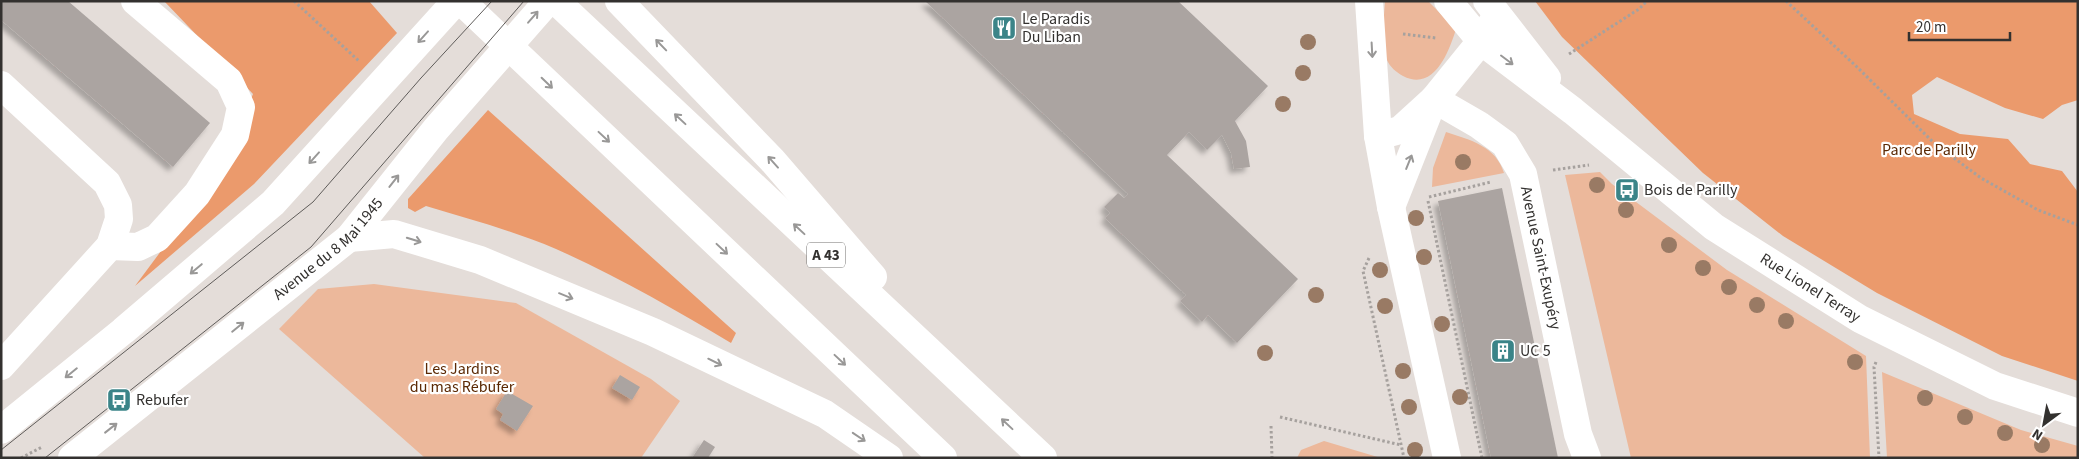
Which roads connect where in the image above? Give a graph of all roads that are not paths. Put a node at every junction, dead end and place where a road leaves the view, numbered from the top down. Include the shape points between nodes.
1 (135, 1) edge
2 (456, 1) edge
3 (461, 1) edge
4 (548, 1) edge
5 (556, 1) edge
6 (619, 1) edge
7 (1369, 1) edge
8 (1448, 1) edge
9 (1492, 8) edge
10 (1481, 41) junction
11 (1, 85) edge
12 (1434, 99) junction
13 (1573, 111) junction
14 (1378, 136) junction
15 (1391, 207) junction
16 (349, 238) junction
17 (110, 246) junction
18 (1, 366) edge
19 (965, 385) junction
20 (2078, 413) edge
21 (1, 430) edge
22 (72, 458) edge
23 (889, 458) edge
24 (943, 458) edge
25 (1042, 458) edge
26 (1447, 458) edge
27 (1587, 458) edge

1 - 17 main road via 229,81 242,108 235,136 197,194 157,238 138,247
2 -> 21 main road via 273,203 124,331
3 -> 24 main road
16 -> 4 main road, Avenue du 8 Mai 1945 via 436,129
19 -> 5 main road, A 43
19 -> 6 main road via 772,160
7 -> 14 main road
8 - 10 main road, Rue Lionel Terray
9 - 10 main road
9 - 13 main road, Rue Lionel Terray
10 - 12 main road
10 -> 13 main road, Rue Lionel Terray
11 - 17 main road via 107,183 118,205 119,219
12 - 14 main road via 1400,130
15 -> 12 main road
12 - 27 main road, Avenue Saint-Exupéry via 1504,144 1523,174 1578,434
13 - 20 main road, Rue Lionel Terray via 1714,227 1860,319 1994,386
14 - 15 main road
15 - 26 main road
22 -> 16 main road, Avenue du 8 Mai 1945
16 -> 23 main road via 394,234 480,260 653,332 825,414
17 - 18 main road
25 -> 19 main road, A 43

